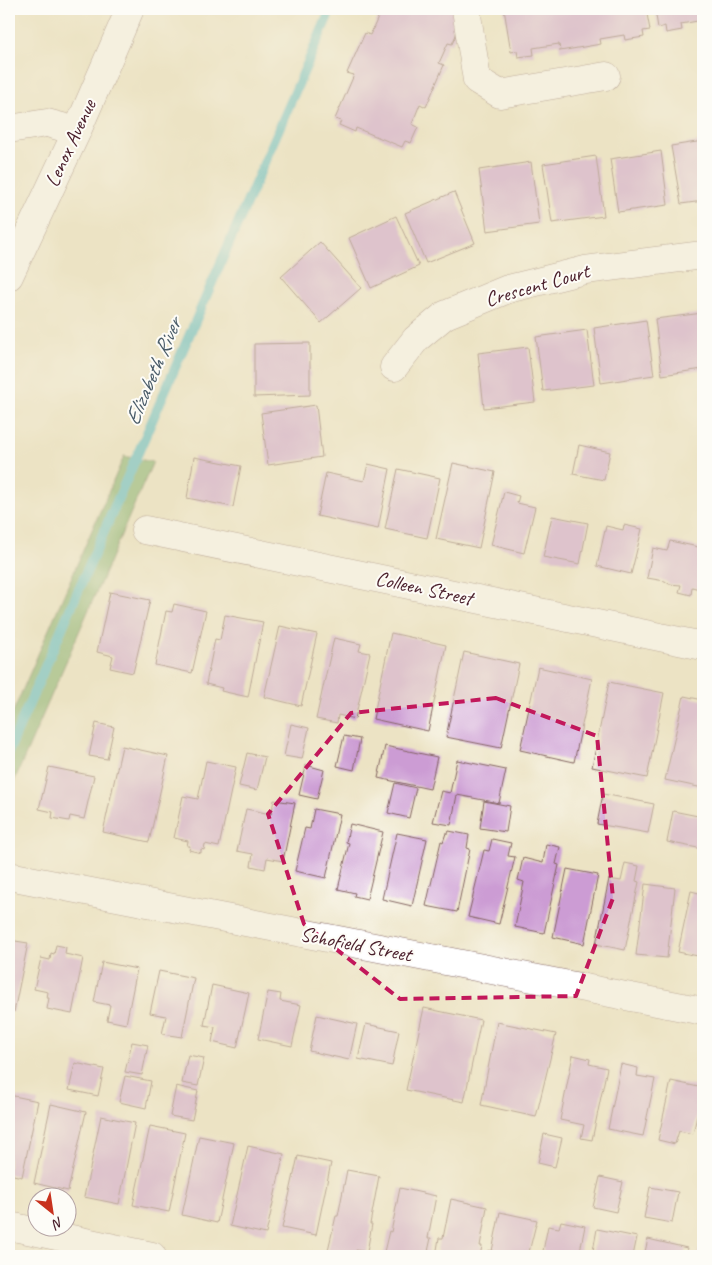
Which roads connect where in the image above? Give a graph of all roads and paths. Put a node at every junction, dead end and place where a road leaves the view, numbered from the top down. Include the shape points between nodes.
1 (130, 9) edge
2 (466, 9) edge
3 (606, 76) dead end
4 (9, 129) edge
5 (76, 131) junction
6 (703, 255) edge
7 (9, 276) edge
8 (394, 367) dead end
9 (145, 530) dead end
10 (703, 646) edge
11 (9, 876) edge
12 (703, 1012) edge
13 (9, 1226) edge
14 (152, 1256) edge

1 - 5 street, Lenox Avenue
2 - 3 street via 477,80 500,94
4 - 5 street via 47,123
5 - 7 street, Lenox Avenue
6 - 8 street, Crescent Court via 585,270 508,289 444,315 416,338
9 - 10 street, Colleen Street
11 - 12 street, Schofield Street
13 - 14 street

